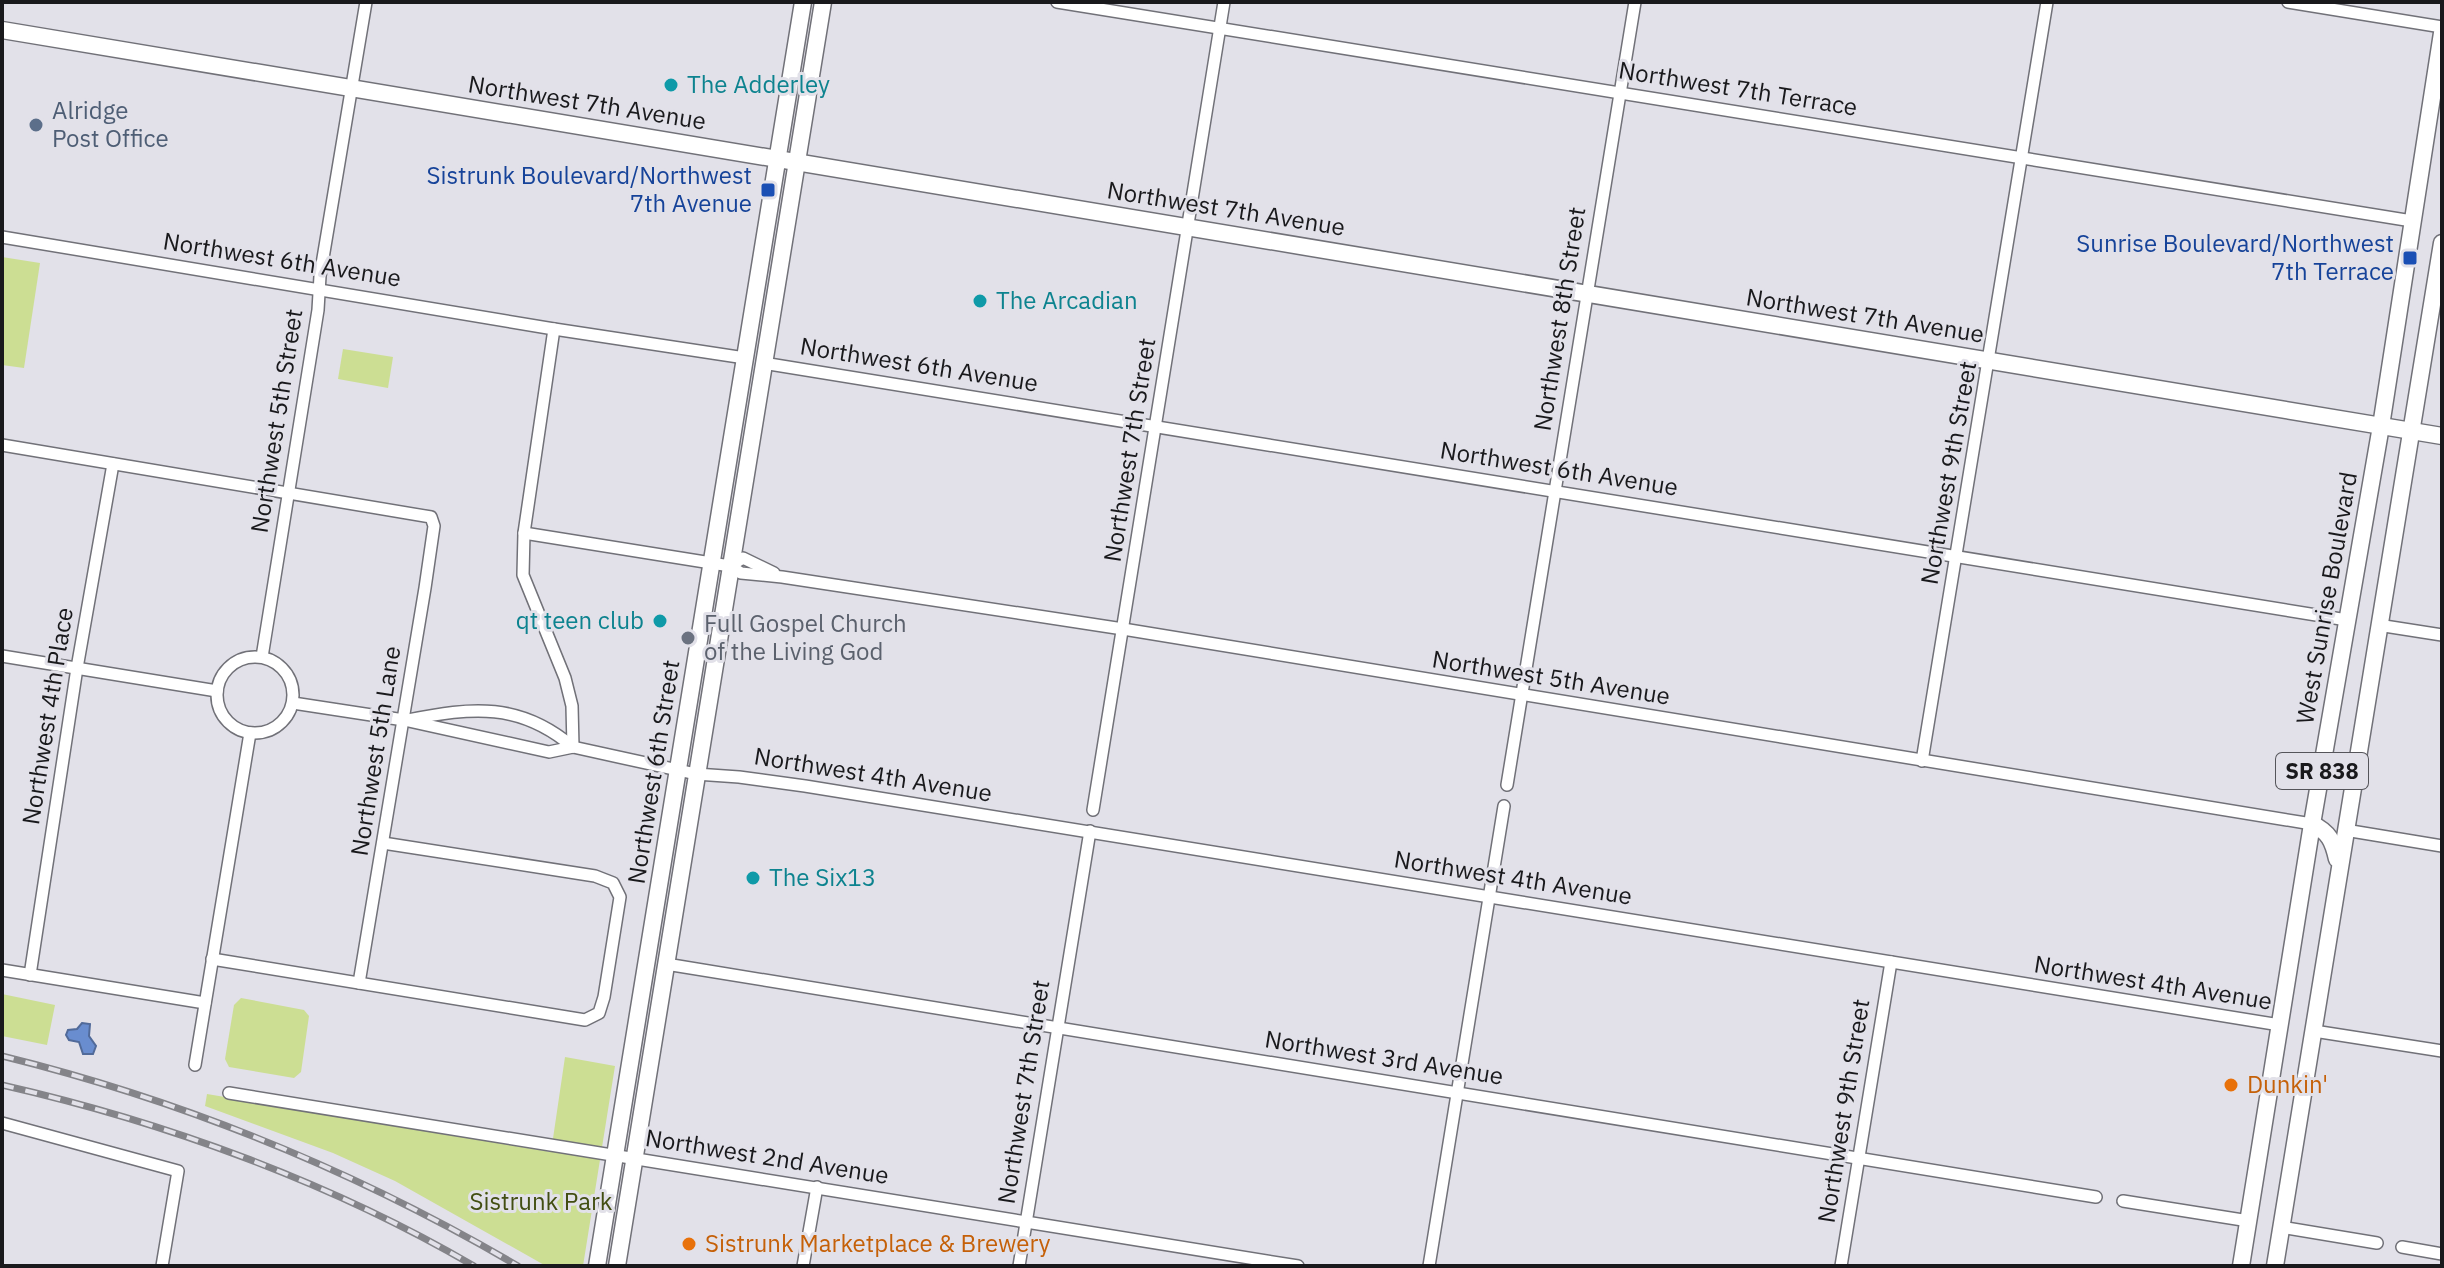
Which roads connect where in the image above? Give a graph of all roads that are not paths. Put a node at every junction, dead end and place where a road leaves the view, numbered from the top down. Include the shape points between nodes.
1 (366, 2) edge
2 (803, 2) edge
3 (823, 2) edge
4 (1057, 2) edge
5 (1224, 2) edge
6 (1635, 2) edge
7 (2047, 2) edge
8 (2288, 2) edge
9 (1220, 28) junction
10 (2, 30) edge
11 (2442, 30) edge
12 (351, 88) junction
13 (1620, 91) junction
14 (2021, 158) junction
15 (777, 159) junction
16 (796, 162) junction
17 (2412, 221) junction
18 (1188, 227) junction
19 (2, 237) edge
20 (2442, 243) edge
21 (318, 288) junction
22 (1586, 294) junction
23 (554, 329) junction
24 (745, 358) junction
25 (1990, 361) junction
26 (763, 363) junction
27 (1157, 425) junction
28 (2381, 426) junction
29 (2412, 431) junction
30 (2442, 436) edge
31 (2, 445) edge
32 (113, 464) junction
33 (1554, 490) junction
34 (288, 494) junction
35 (524, 533) junction
36 (1957, 556) junction
37 (711, 563) junction
38 (730, 566) junction
39 (2347, 620) junction
40 (2378, 625) junction
41 (1123, 629) junction
42 (2442, 635) edge
43 (2, 656) edge
44 (262, 657) junction
45 (77, 668) junction
46 (217, 691) junction
47 (1521, 696) junction
48 (293, 703) junction
49 (404, 720) junction
50 (250, 733) junction
51 (573, 747) junction
52 (699, 754) junction
53 (1922, 761) junction
54 (687, 773) junction
55 (739, 777) junction
56 (1507, 785) dead end
57 (1504, 806) dead end
58 (1093, 810) dead end
59 (2312, 824) junction
60 (2345, 830) junction
61 (1090, 831) junction
62 (383, 843) junction
63 (2442, 846) edge
64 (2339, 868) junction
65 (1490, 896) junction
66 (212, 959) junction
67 (1891, 962) junction
68 (666, 964) junction
69 (2, 970) edge
70 (30, 975) junction
71 (359, 983) junction
72 (205, 1003) junction
73 (2280, 1025) junction
74 (1057, 1028) junction
75 (2314, 1031) junction
76 (2442, 1051) edge
77 (195, 1065) dead end
78 (1457, 1091) junction
79 (229, 1093) dead end
80 (2, 1123) edge
81 (615, 1154) junction
82 (635, 1157) junction
83 (1859, 1157) junction
84 (817, 1187) junction
85 (2096, 1197) dead end
86 (2123, 1201) dead end
87 (1026, 1221) junction
88 (2249, 1221) junction
89 (2281, 1227) junction
90 (2377, 1243) dead end
91 (2402, 1247) dead end
92 (2442, 1254) edge
93 (162, 1266) edge
94 (597, 1266) edge
95 (617, 1266) edge
96 (803, 1266) edge
97 (1019, 1266) edge
98 (1298, 1266) edge
99 (1429, 1266) edge
100 (1841, 1266) edge
101 (2241, 1266) edge
102 (2275, 1266) edge

1 - 12 street, Northwest 5th Street
2 - 15 main road, Northwest 6th Street
3 - 16 main road, Northwest 6th Street
4 - 9 street, Northwest 7th Terrace
5 - 9 street, Northwest 7th Street
6 - 13 street, Northwest 8th Street
7 - 14 street, Northwest 9th Street
8 - 11 street
9 - 13 street, Northwest 7th Terrace
9 - 18 street, Northwest 7th Street
10 - 12 main road, Northwest 7th Avenue
11 - 17 main road, West Sunrise Boulevard / SR 838
12 - 15 main road, Northwest 7th Avenue
12 - 21 street, Northwest 5th Street
13 - 14 street, Northwest 7th Terrace
13 - 22 street, Northwest 8th Street
14 - 17 street, Northwest 7th Terrace
14 - 25 street, Northwest 9th Street
15 - 16 main road, Northwest 7th Avenue
15 - 24 main road, Northwest 6th Street
16 - 18 main road, Northwest 7th Avenue
16 - 26 main road, Northwest 6th Street
17 - 28 main road, West Sunrise Boulevard / SR 838
18 - 22 main road, Northwest 7th Avenue
18 - 27 street, Northwest 7th Street
19 - 21 street, Northwest 6th Avenue
20 - 29 main road, SR 838
21 - 23 street, Northwest 6th Avenue
21 - 34 street, Northwest 5th Street
22 - 25 main road, Northwest 7th Avenue
22 - 33 street, Northwest 8th Street
23 - 24 street, Northwest 6th Avenue
23 - 35 street
24 - 37 main road, Northwest 6th Street
25 - 28 main road, Northwest 7th Avenue
25 - 36 street, Northwest 9th Street
26 - 27 street, Northwest 6th Avenue
26 - 38 main road, Northwest 6th Street
27 - 33 street, Northwest 6th Avenue
27 - 41 street, Northwest 7th Street
28 - 29 main road, Northwest 7th Avenue
28 - 39 main road, West Sunrise Boulevard / SR 838
29 - 30 main road, Northwest 7th Avenue
29 - 40 main road, SR 838
31 - 32 street
32 - 34 street
32 - 45 street, Northwest 4th Place
33 - 36 street, Northwest 6th Avenue
33 - 47 street, Northwest 8th Street
34 - 44 street, Northwest 5th Street
34 - 49 street, Northwest 5th Lane via 431,517 434,526
35 - 37 street, Northwest 5th Avenue
35 - 51 street via 523,575 565,678
36 - 39 street, Northwest 6th Avenue
36 - 53 street, Northwest 9th Street
37 - 38 street, Northwest 5th Avenue
37 - 54 main road, Northwest 6th Street
38 - 41 street, Northwest 5th Avenue via 741,573
38 - 52 main road, Northwest 6th Street
39 - 59 main road, West Sunrise Boulevard / SR 838
40 - 42 street
40 - 60 main road, SR 838
41 - 47 street, Northwest 5th Avenue
41 - 58 street, Northwest 7th Street
43 - 45 street
44 - 46 street via 233,664
44 - 48 street via 289,678
45 - 46 street
45 - 70 street, Northwest 4th Place
46 - 50 street via 229,723
47 - 53 street, Northwest 5th Avenue
47 - 56 street, Northwest 8th Street
48 - 49 street, Northwest 4th Avenue
48 - 50 street via 272,729
49 - 51 street, Northwest 4th Avenue via 549,752
49 - 51 street, Northwest 4th Avenue via 459,709 509,713 555,731
49 - 62 street, Northwest 5th Lane
50 - 66 street
51 - 54 street, Northwest 4th Avenue
52 - 54 main road, Northwest 6th Street
52 - 55 street, Northwest 4th Avenue
53 - 59 street, Northwest 5th Avenue
54 - 55 street, Northwest 4th Avenue
54 - 68 main road, Northwest 6th Street
54 - 81 main road, Northwest 6th Street
55 - 61 street, Northwest 4th Avenue
57 - 65 street
59 - 64 main road via 2333,841
59 - 73 main road, West Sunrise Boulevard / SR 838
60 - 63 street
60 - 64 main road, SR 838
61 - 65 street, Northwest 4th Avenue
61 - 74 street, Northwest 7th Street
62 - 71 street, Northwest 5th Lane
62 - 71 street, Northwest 6th Street via 613,883 620,897 604,997 599,1013 585,1020
64 - 75 main road, SR 838
65 - 67 street, Northwest 4th Avenue
65 - 78 street
66 - 71 street
66 - 72 street
67 - 73 street, Northwest 4th Avenue
67 - 83 street, Northwest 9th Street
68 - 74 street, Northwest 3rd Avenue
68 - 82 main road, Northwest 6th Street
69 - 70 street
70 - 72 street
72 - 77 street
73 - 88 main road, West Sunrise Boulevard / SR 838
74 - 78 street, Northwest 3rd Avenue
74 - 87 street, Northwest 7th Street
75 - 76 street
75 - 89 main road, SR 838
78 - 83 street, Northwest 3rd Avenue
78 - 99 street
79 - 81 street, Northwest 2nd Avenue
80 - 93 street via 178,1171
81 - 82 street, Northwest 2nd Avenue
81 - 94 main road, Northwest 6th Street
82 - 84 street, Northwest 2nd Avenue
82 - 95 main road, Northwest 6th Street
83 - 85 street, Northwest 3rd Avenue
83 - 100 street, Northwest 9th Street
84 - 87 street, Northwest 2nd Avenue
84 - 96 street
86 - 88 street
87 - 97 street, Northwest 7th Street
87 - 98 street, Northwest 2nd Avenue
88 - 101 main road, West Sunrise Boulevard / SR 838
89 - 90 street
89 - 102 main road, SR 838
91 - 92 street

